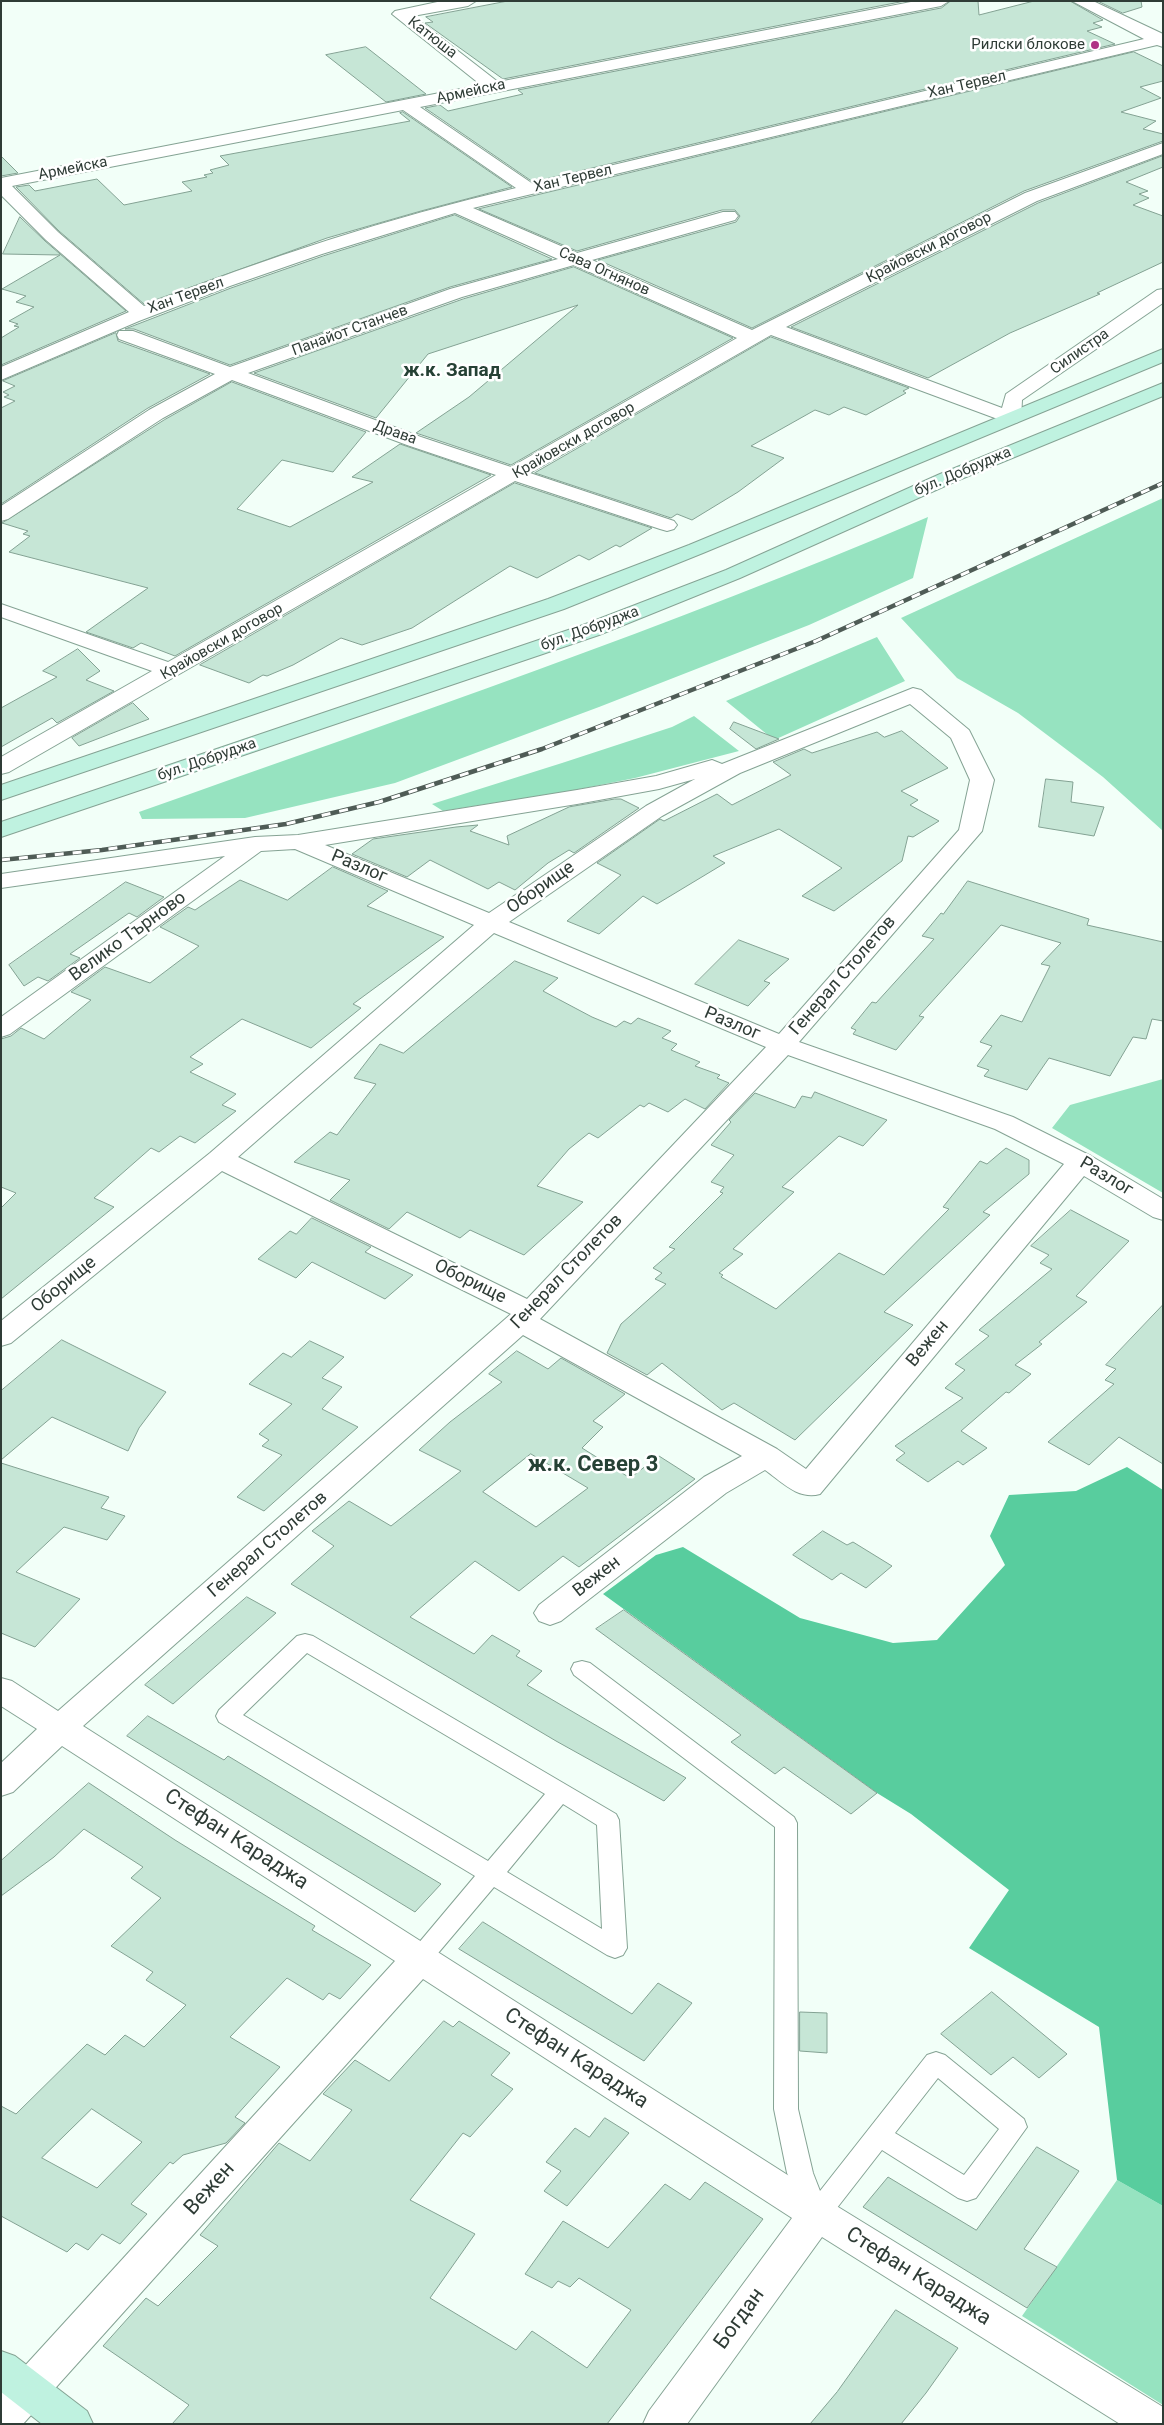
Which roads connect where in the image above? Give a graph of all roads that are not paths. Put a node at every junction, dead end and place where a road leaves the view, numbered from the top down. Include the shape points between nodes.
1 (468, 1) edge
2 (941, 1) edge
3 (1080, 1) edge
4 (1161, 41) edge
5 (494, 87) junction
6 (407, 105) junction
7 (1163, 148) edge
8 (1, 184) edge
9 (529, 189) junction
10 (456, 207) junction
11 (729, 216) dead end
12 (573, 258) junction
13 (1163, 294) edge
14 (141, 313) junction
15 (771, 328) junction
16 (126, 335) dead end
17 (752, 337) junction
18 (1163, 356) edge
19 (3, 372) edge
20 (231, 373) junction
21 (1163, 388) edge
22 (1011, 418) junction
23 (516, 474) junction
24 (1, 515) edge
25 (667, 525) dead end
26 (1, 610) edge
27 (172, 671) junction
28 (913, 695) joint
29 (776, 750) junction
30 (1, 767) edge
31 (1, 793) edge
32 (1, 830) edge
33 (298, 842) junction
34 (255, 844) junction
35 (1, 881) edge
36 (490, 924) junction
37 (1, 1029) edge
38 (783, 1045) junction
39 (220, 1159) junction
40 (1081, 1162) junction
41 (1163, 1211) edge
42 (526, 1316) junction
43 (1, 1336) edge
44 (766, 1456) junction
45 (550, 1613) dead end
46 (582, 1669) dead end
47 (1, 1690) edge
48 (61, 1727) junction
49 (1, 1783) edge
50 (560, 1792) junction
51 (490, 1875) junction
52 (420, 1958) junction
53 (878, 2134) junction
54 (817, 2214) junction
55 (15, 2379) edge
56 (1, 2420) edge
57 (73, 2424) edge
58 (663, 2424) edge
59 (1155, 2424) edge

1 - 5 street, Катюша via 400,14
2 - 5 street, Армейска
3 - 4 street
4 - 9 street, Хан Тервел
5 - 6 street, Армейска
6 - 8 street, Армейска
6 - 9 street
7 - 15 street, Крайовски договор via 1031,197
8 - 14 street via 52,236
9 - 10 street, Хан Тервел
10 - 12 street, Сава Огнянов
10 - 14 street, Хан Тервел via 352,237
11 - 12 street, Панайот Станчев
12 - 17 street, Сава Огнянов
12 - 20 street, Панайот Станчев via 456,293
13 - 22 street, Силистра via 1013,398
14 - 19 street, Хан Тервел
15 - 17 street, Крайовски договор
15 - 22 street
16 - 20 street, Драва
17 - 23 street, Крайовски договор
18 - 22 main road, бул. Добруджа
20 - 23 street, Драва via 414,441
20 - 24 street, Панайот Станчев via 156,414
21 - 32 main road, бул. Добруджа via 946,478 733,574 591,630
22 - 31 main road, бул. Добруджа via 556,604
23 - 25 street, Драва
23 - 27 street, Крайовски договор via 193,656
26 - 27 street
27 - 30 street, Крайовски договор
28 - 29 street, Оборище
28 - 38 street, Генерал Столетов via 961,735 982,780 970,831
29 - 33 street, Разлог via 659,782
29 - 36 street, Оборище via 732,768 654,811
33 - 34 street, Разлог
33 - 36 street, Разлог
34 - 35 street, Разлог
34 - 37 street, Велико Търново
36 - 38 street, Разлог
36 - 39 street, Оборище
38 - 40 street, Разлог via 1004,1123
38 - 42 street, Генерал Столетов
39 - 42 street, Оборище
39 - 43 street, Оборище
40 - 41 street, Разлог
40 - 44 street, Вежен via 809,1486
42 - 44 street, Вежен
42 - 48 street, Генерал Столетов
44 - 45 street, Вежен via 716,1485
46 - 54 lane via 786,1823 786,2109 800,2173
47 - 48 street, Стефан Караджа
48 - 49 street, Генерал Столетов
48 - 52 street, Стефан Караджа
50 - 51 lane
50 - 51 lane via 608,1820 615,1948
50 - 51 lane via 305,1642 227,1716
51 - 52 lane
52 - 54 street, Стефан Караджа
52 - 55 street, Вежен
53 - 53 lane via 967,2190 1015,2127 936,2062
53 - 54 lane
54 - 58 street, Богдан
54 - 59 street, Стефан Караджа
55 - 56 street, Вежен
55 - 57 main road

